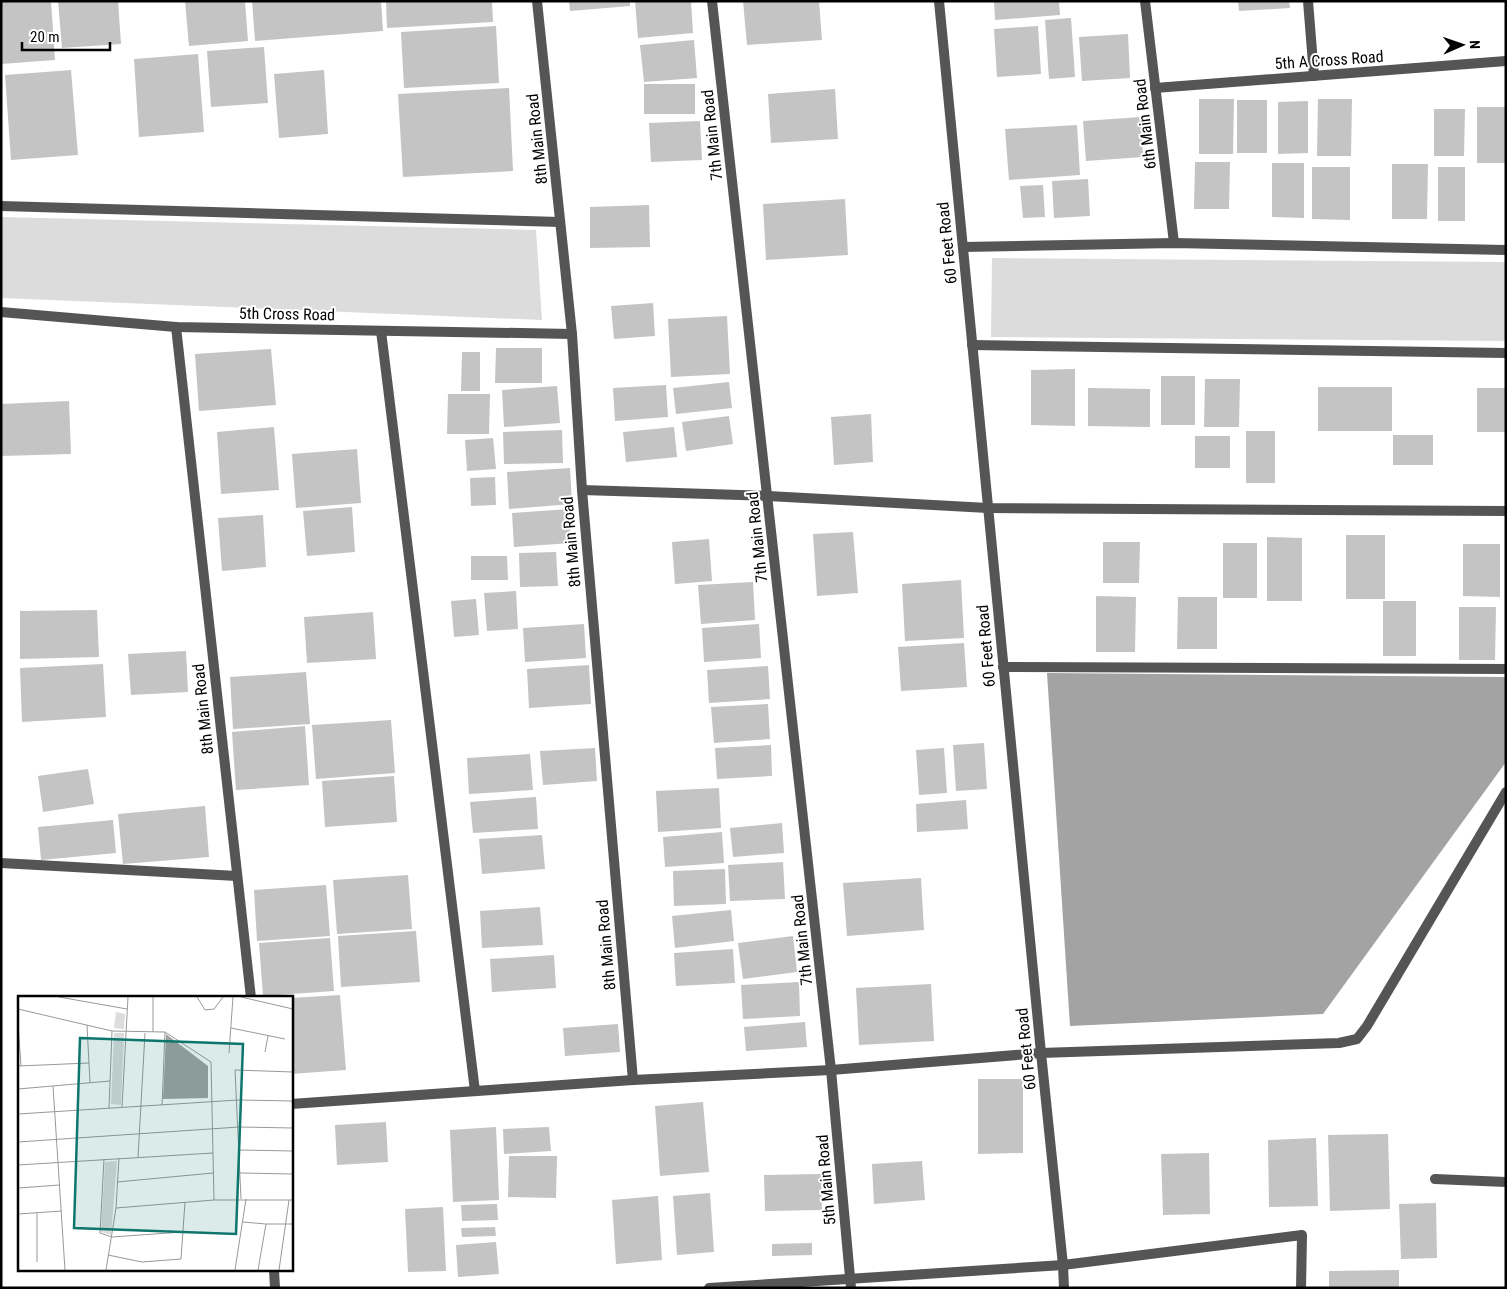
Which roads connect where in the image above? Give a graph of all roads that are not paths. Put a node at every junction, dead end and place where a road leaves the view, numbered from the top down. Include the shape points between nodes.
1 (538, 1) edge
2 (712, 1) edge
3 (939, 1) edge
4 (1145, 1) edge
5 (1308, 1) edge
6 (1506, 61) edge
7 (1314, 76) junction
8 (1156, 88) junction
9 (1, 206) edge
10 (560, 222) junction
11 (1174, 243) junction
12 (963, 248) junction
13 (1506, 250) edge
14 (1, 312) edge
15 (176, 326) junction
16 (381, 331) junction
17 (572, 334) junction
18 (972, 345) junction
19 (1506, 352) edge
20 (582, 490) junction
21 (768, 496) junction
22 (988, 508) junction
23 (1506, 511) edge
24 (1003, 667) junction
25 (1506, 668) edge
26 (1506, 792) edge
27 (2, 861) edge
28 (237, 876) junction
29 (251, 996) edge
30 (1041, 1053) junction
31 (831, 1070) junction
32 (633, 1080) junction
33 (475, 1091) junction
34 (292, 1104) edge
35 (1435, 1179) dead end
36 (1506, 1182) edge
37 (1063, 1265) junction
38 (274, 1272) edge
39 (851, 1283) edge
40 (275, 1288) edge
41 (709, 1288) edge
42 (1064, 1288) edge
43 (1301, 1288) edge

1 - 10 street, 8th Main Road
2 - 21 street, 7th Main Road
3 - 12 street, 60 Feet Road
4 - 8 street, 6th Main Road
5 - 7 street
6 - 7 street, 5th A Cross Road
7 - 8 street, 5th A Cross Road
8 - 11 street, 6th Main Road
9 - 10 street
10 - 17 street, 8th Main Road
11 - 12 street
11 - 13 street
12 - 18 street, 60 Feet Road
14 - 15 street, 5th Cross Road
15 - 16 street, 5th Cross Road
15 - 28 street, 8th Main Road
16 - 17 street, 5th Cross Road
16 - 33 street
17 - 20 street, 8th Main Road
18 - 19 street
18 - 22 street, 60 Feet Road
20 - 21 street
20 - 32 street, 8th Main Road
21 - 22 street
21 - 31 street, 7th Main Road
22 - 23 street
22 - 24 street, 60 Feet Road
24 - 25 street
24 - 30 street, 60 Feet Road
26 - 30 street via 1357,1039 1339,1043
27 - 28 street
28 - 29 street, 8th Main Road
30 - 31 street
30 - 37 street, 60 Feet Road
31 - 32 street
31 - 39 street, 5th Main Road
32 - 33 street
33 - 34 street
35 - 36 street
37 - 39 street
37 - 42 street, 60 Feet Road
37 - 43 street via 1302,1235
38 - 40 street
39 - 41 street

